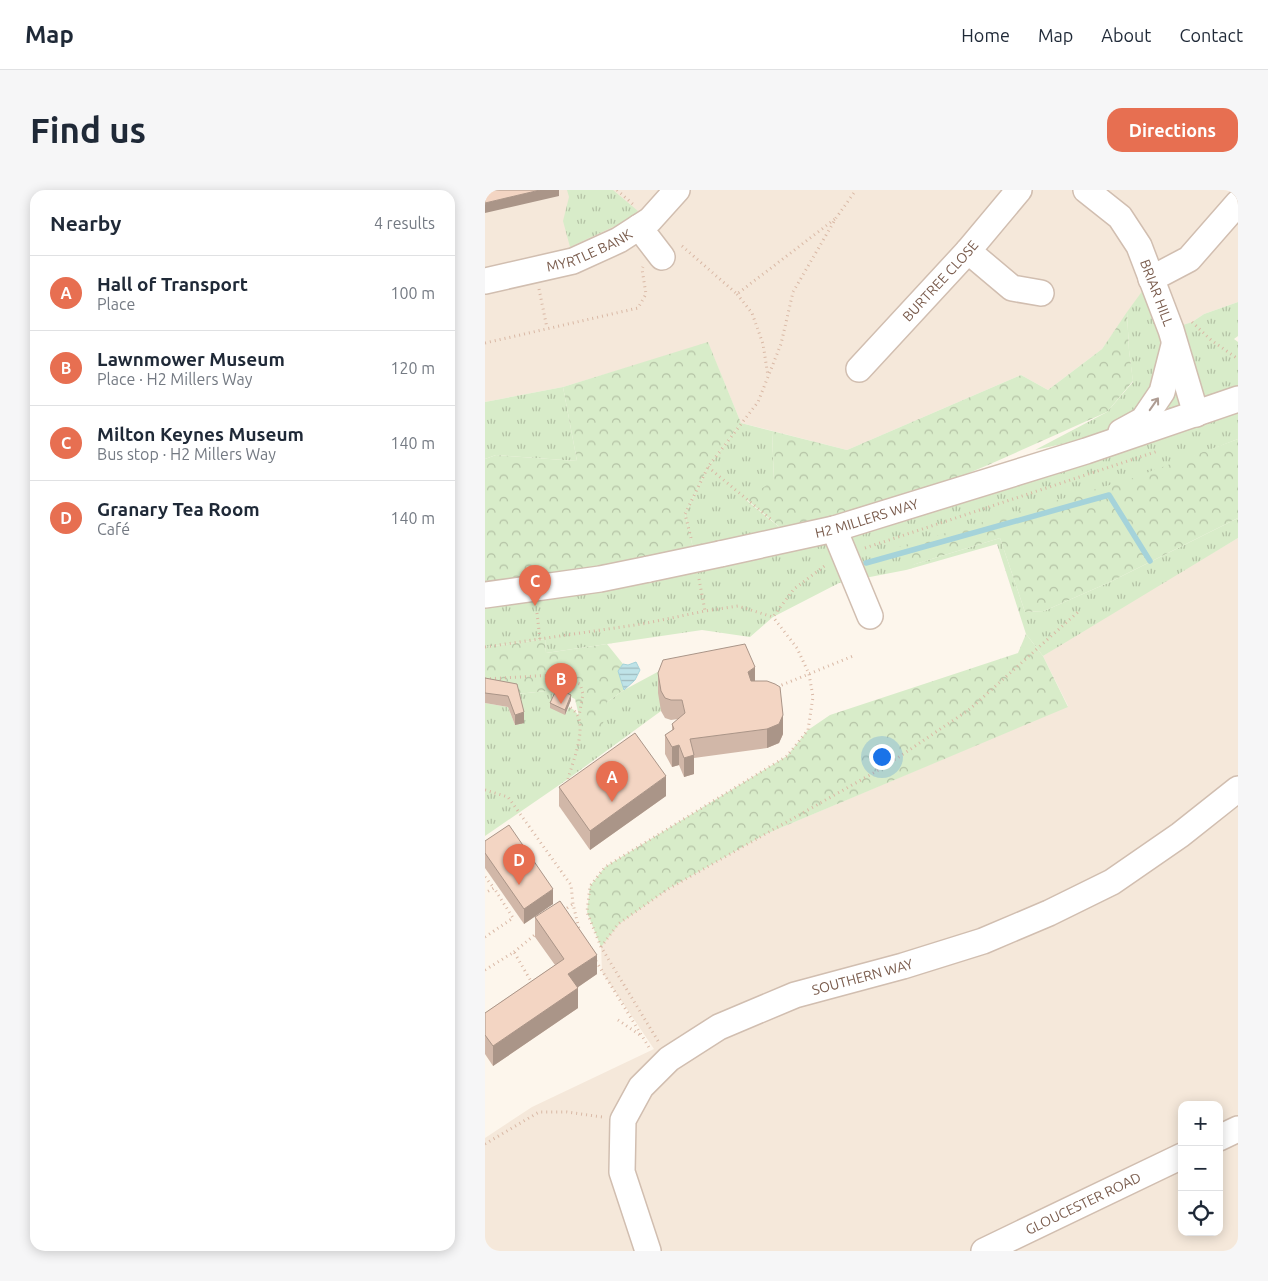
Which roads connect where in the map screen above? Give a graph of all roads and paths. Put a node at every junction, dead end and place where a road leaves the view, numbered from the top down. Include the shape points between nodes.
1 (677, 190) edge
2 (855, 190) edge
3 (1019, 190) edge
4 (1086, 190) edge
5 (1238, 203) edge
6 (836, 218) junction
7 (639, 227) junction
8 (666, 251) junction
9 (968, 251) junction
10 (534, 269) junction
11 (1151, 278) junction
12 (485, 281) edge
13 (1041, 293) dead end
14 (737, 294) junction
15 (547, 328) junction
16 (1173, 336) junction
17 (485, 343) edge
18 (1238, 359) edge
19 (859, 369) dead end
20 (768, 377) junction
21 (1238, 398) edge
22 (1196, 414) junction
23 (1160, 450) dead end
24 (1086, 451) junction
25 (708, 467) junction
26 (834, 529) junction
27 (793, 538) junction
28 (692, 543) dead end
29 (844, 555) junction
30 (698, 572) dead end
31 (485, 595) edge
32 (705, 610) junction
33 (1078, 612) dead end
34 (537, 613) dead end
35 (870, 616) dead end
36 (773, 617) junction
37 (540, 640) junction
38 (485, 647) edge
39 (853, 656) dead end
40 (809, 674) junction
41 (485, 679) edge
42 (775, 688) edge
43 (569, 708) edge
44 (579, 716) junction
45 (568, 779) edge
46 (1238, 789) edge
47 (485, 790) edge
48 (485, 877) edge
49 (494, 888) junction
50 (485, 894) edge
51 (509, 903) edge
52 (573, 904) junction
53 (505, 906) junction
54 (559, 915) edge
55 (539, 931) edge
56 (581, 934) edge
57 (485, 937) edge
58 (601, 947) junction
59 (514, 952) junction
60 (594, 957) edge
61 (485, 970) edge
62 (533, 984) edge
63 (617, 1020) dead end
64 (642, 1036) junction
65 (665, 1063) junction
66 (623, 1120) junction
67 (1238, 1129) edge
68 (1223, 1136) edge
69 (485, 1144) edge
70 (1178, 1158) edge
71 (647, 1250) edge
72 (984, 1251) edge

1 - 7 street, MYRTLE BANK via 650,220
2 - 6 path
3 - 9 street, BURTREE CLOSE
4 - 11 street, BRIAR HILL via 1120,217 1139,246
5 - 11 street via 1189,259
6 - 14 path
6 - 20 path via 793,292 781,344
7 - 8 street
7 - 10 street, MYRTLE BANK via 619,240 573,260
8 - 14 path
8 - 15 path via 642,269 647,294 638,308
9 - 13 street via 1012,288
9 - 19 street, BURTREE CLOSE
10 - 12 street, MYRTLE BANK
10 - 15 path
11 - 16 street, BRIAR HILL
14 - 20 path via 752,313 763,344
15 - 17 path
16 - 18 path via 1192,322
16 - 22 street, BRIAR HILL
24 -> 16 street via 1143,420 1162,392
20 - 25 path via 758,402
21 - 22 street, H2 MILLERS WAY
22 - 24 street, H2 MILLERS WAY
23 - 29 path
24 - 26 street, H2 MILLERS WAY
25 - 27 path
25 - 28 path via 685,514
26 - 27 street, H2 MILLERS WAY
26 - 29 street
27 - 31 street, H2 MILLERS WAY, bridge via 600,579
29 - 35 street
29 - 36 path via 794,589
30 - 32 path
32 - 36 path via 737,606
32 - 37 path via 642,624
33 - 58 path via 970,709 884,767 668,889 619,924
34 - 37 path
36 - 40 path via 797,648
37 - 38 path
39 - 40 path
40 - 42 path
40 - 58 path via 813,697 808,730 787,756 605,867 590,886 587,912
41 - 44 path via 554,675 580,684 583,694
43 - 44 path
44 - 45 path via 581,736
46 - 65 street, SOUTHERN WAY via 1180,835 1112,882 1049,913 983,941 795,995 719,1027
47 - 52 path via 508,798 571,885
48 - 49 path
49 - 50 path
49 - 53 path
51 - 53 path
52 - 54 path
52 - 56 path
53 - 57 path via 513,918
55 - 59 path
58 - 65 path
59 - 61 path
59 - 62 path
60 - 64 path
63 - 64 path
64 - 65 path
65 - 66 street, SOUTHERN WAY via 641,1087
66 - 69 path via 567,1112 539,1112
66 - 71 street, SOUTHERN WAY via 622,1172
67 - 68 street
70 - 72 street, GLOUCESTER ROAD

